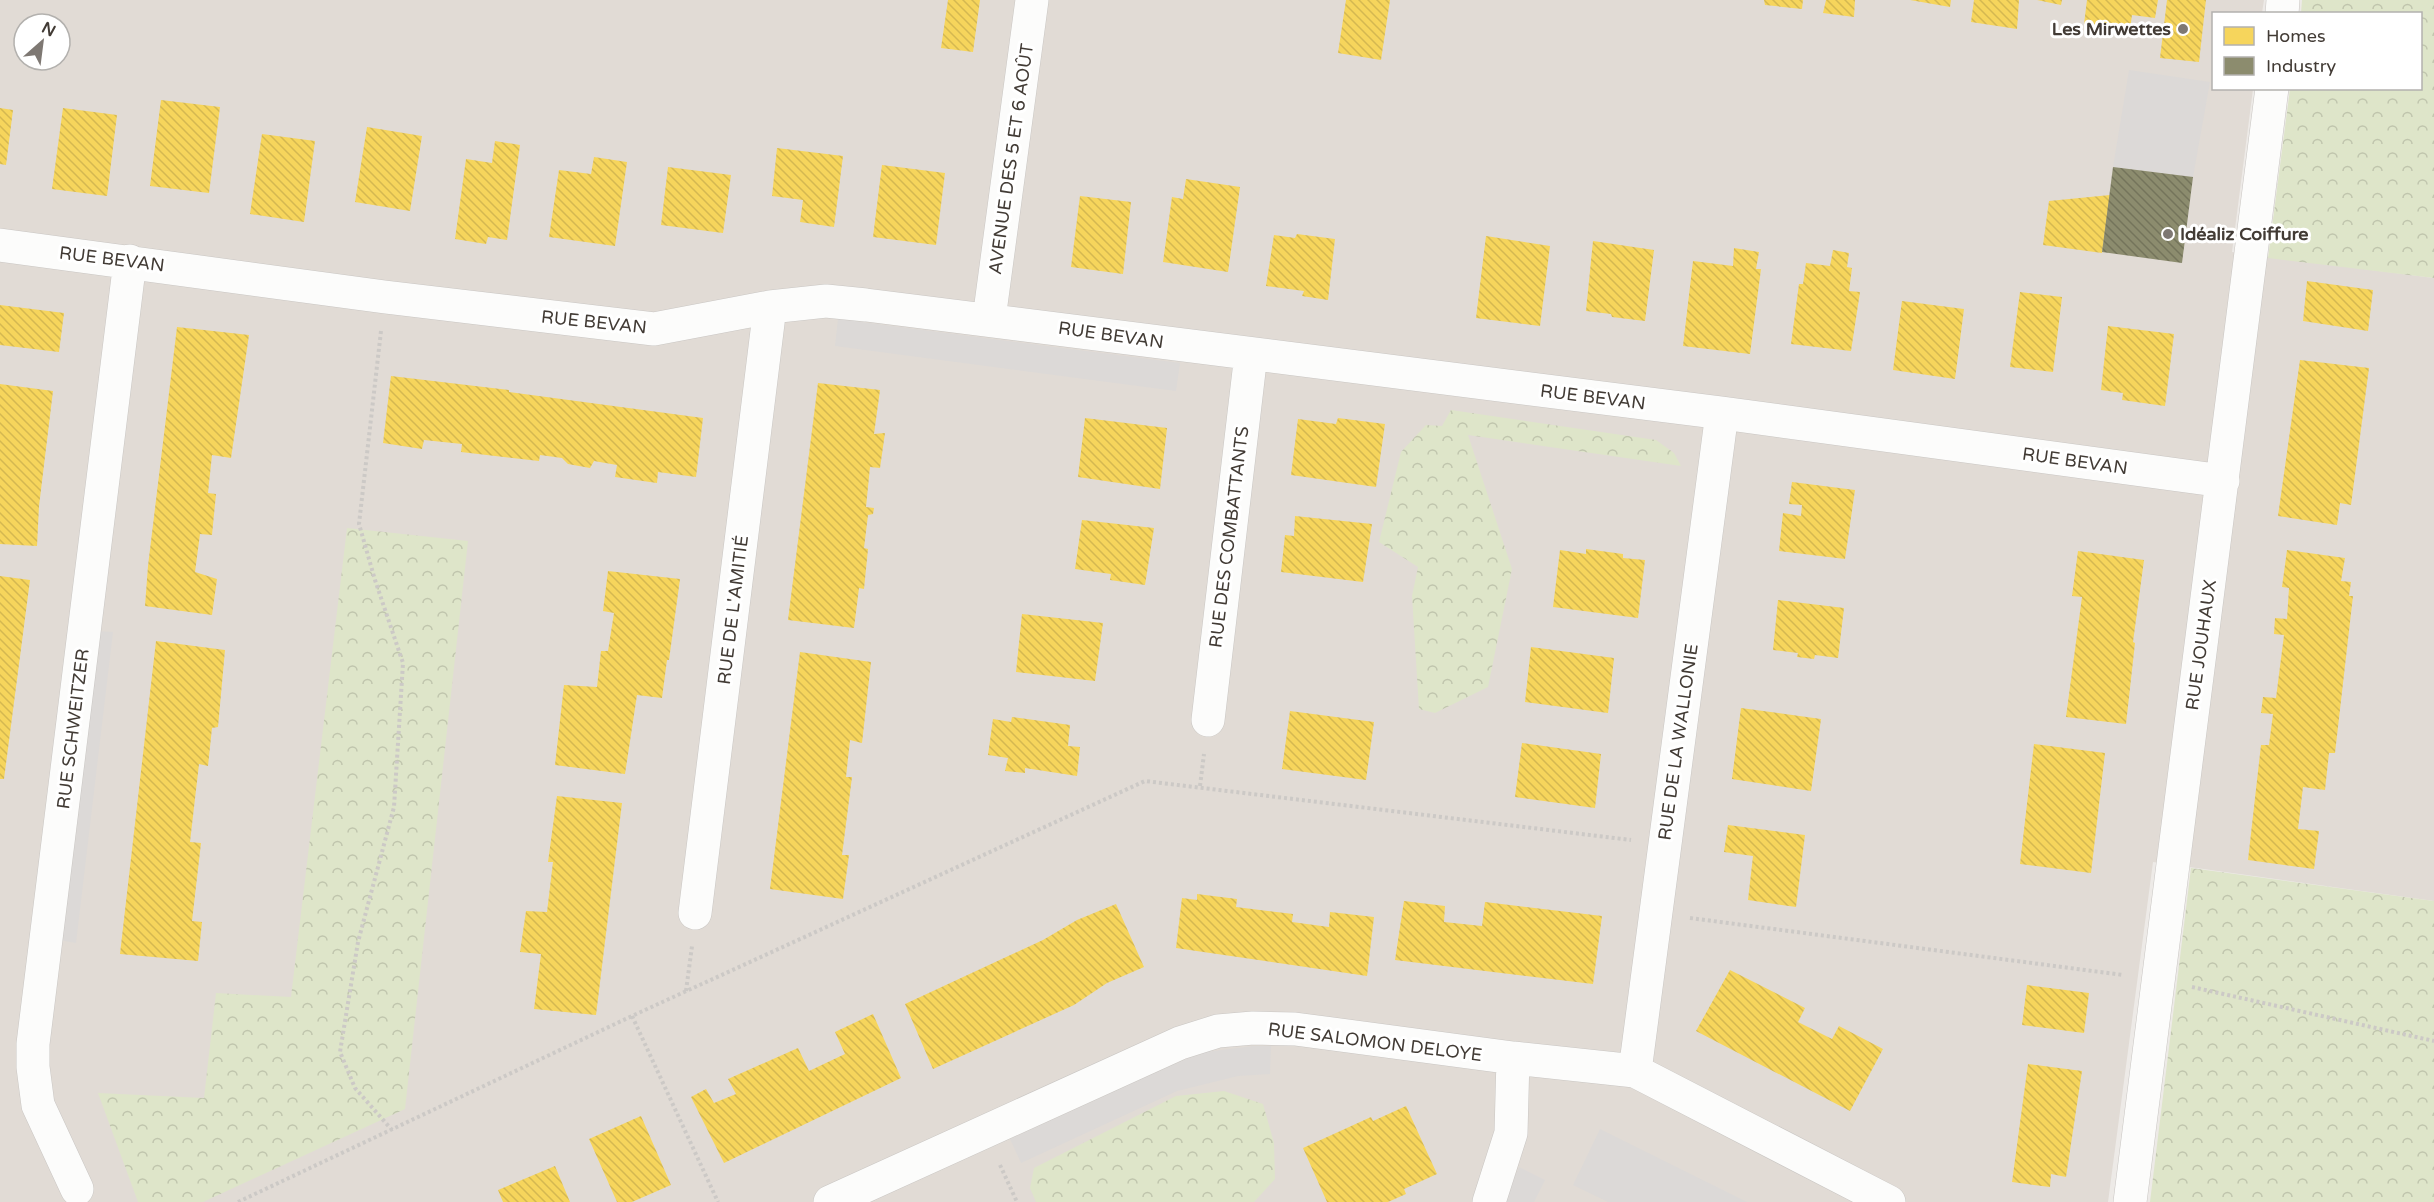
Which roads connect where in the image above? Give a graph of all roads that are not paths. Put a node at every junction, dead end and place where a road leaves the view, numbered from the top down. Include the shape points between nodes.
1 (1032, 0) edge
2 (2272, 90) edge
3 (0, 245) edge
4 (130, 261) junction
5 (770, 307) junction
6 (989, 319) junction
7 (1251, 354) junction
8 (1722, 413) junction
9 (2223, 481) junction
10 (1208, 720) dead end
11 (695, 913) road end
12 (1513, 1058) junction
13 (1635, 1071) junction
14 (77, 1189) dead end
15 (830, 1202) edge
16 (1489, 1202) edge
17 (1889, 1202) edge
18 (2130, 1202) edge

1 - 6 street, AVENUE DES 5 ET 6 AOÛT
2 - 9 street, RUE JOUHAUX
3 - 4 street, RUE BEVAN
4 - 5 street, RUE BEVAN via 654,329
4 - 14 street, RUE SCHWEITZER via 33,1044 38,1105
5 - 6 street, RUE BEVAN via 826,301
5 - 11 street, RUE DE L'AMITIÉ
6 - 7 street, RUE BEVAN
7 - 8 street, RUE BEVAN
7 - 10 street, RUE DES COMBATTANTS
8 - 9 street, RUE BEVAN
8 - 13 street, RUE DE LA WALLONIE
9 - 18 street, RUE JOUHAUX
12 - 13 street, RUE SALOMON DELOYE
12 - 15 street, RUE SALOMON DELOYE via 1295,1029 1218,1031 1180,1042
12 - 16 street via 1511,1133
13 - 17 street, RUE SALOMON DELOYE

